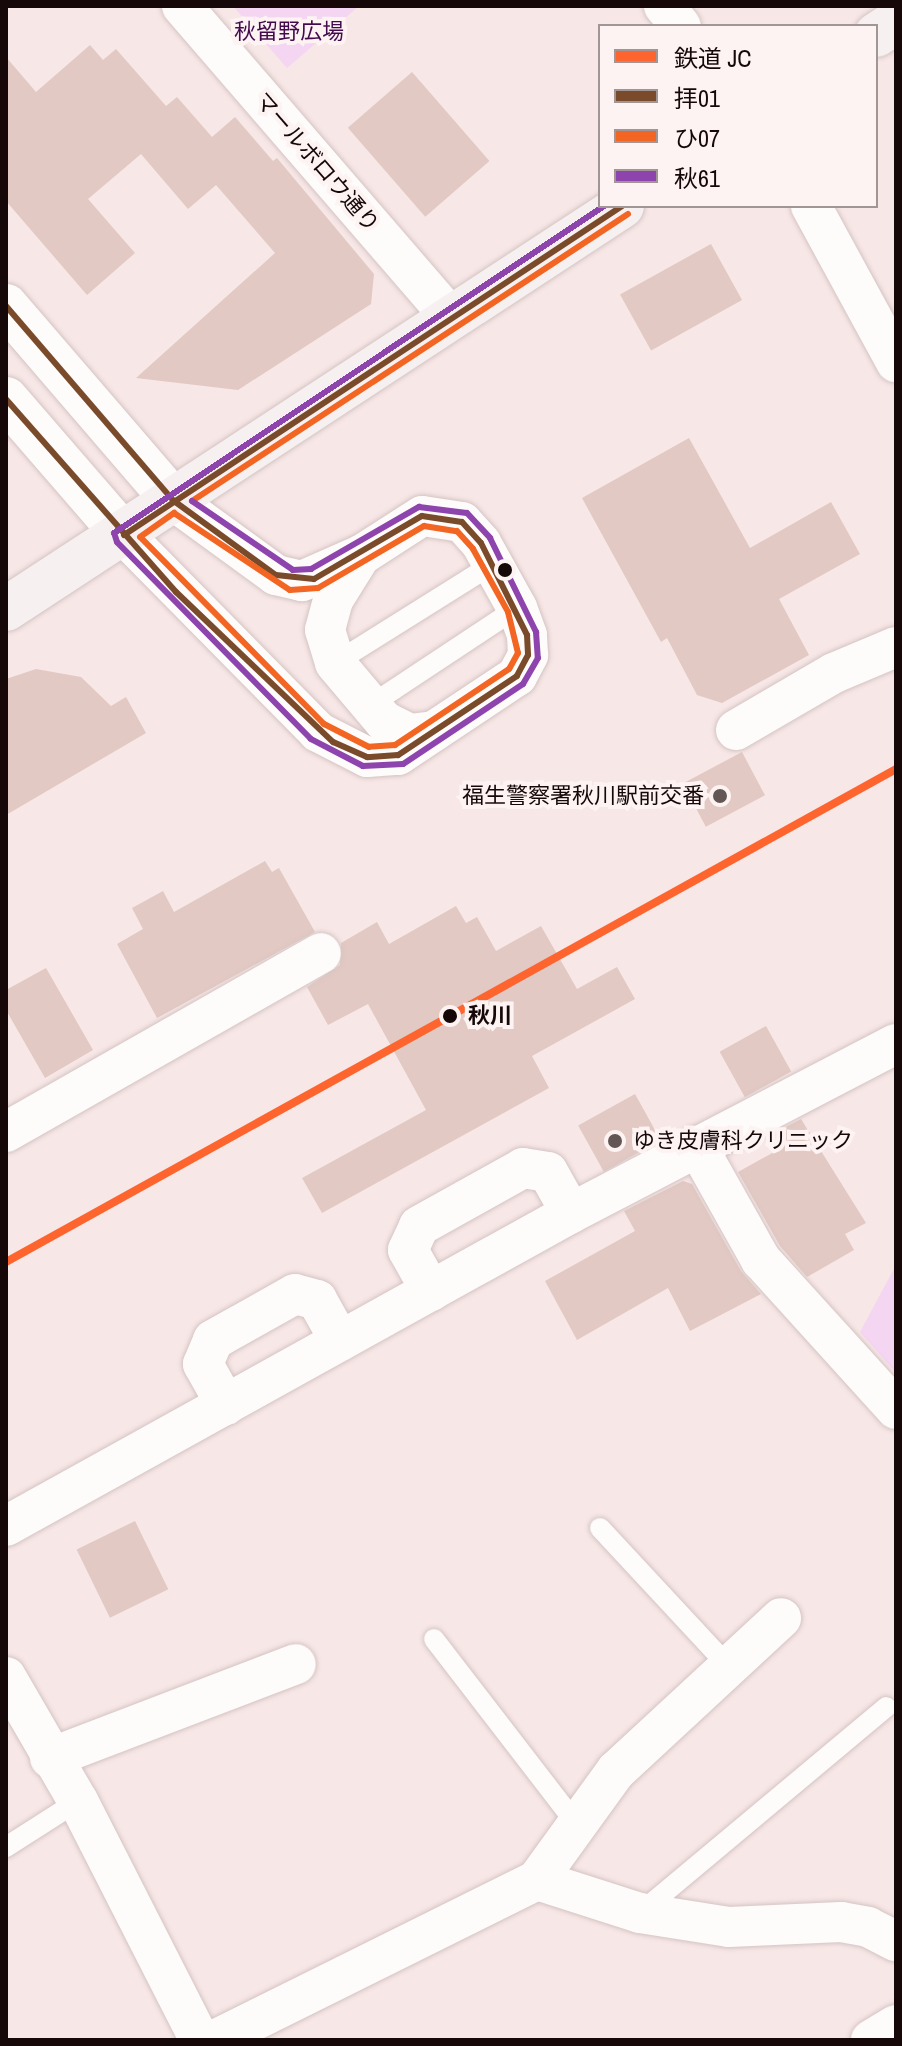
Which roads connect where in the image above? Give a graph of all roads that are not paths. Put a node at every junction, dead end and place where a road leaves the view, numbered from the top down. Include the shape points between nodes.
1 (182, 6) edge
2 (664, 6) edge
3 (896, 22) edge
4 (679, 24) edge
5 (878, 34) edge
6 (619, 208) edge
7 (812, 208) edge
8 (6, 306) edge
9 (452, 319) junction
10 (896, 362) edge
11 (6, 399) edge
12 (174, 501) junction
13 (124, 535) junction
14 (363, 554) junction
15 (493, 564) junction
16 (517, 608) junction
17 (6, 609) edge
18 (896, 647) edge
19 (335, 663) junction
20 (369, 706) junction
21 (736, 730) dead end
22 (434, 731) junction
23 (321, 953) dead end
24 (896, 1044) edge
25 (11, 1116) edge
26 (697, 1146) junction
27 (571, 1213) junction
28 (431, 1291) junction
29 (340, 1341) junction
30 (226, 1405) junction
31 (896, 1409) edge
32 (6, 1526) edge
33 (600, 1528) dead end
34 (781, 1618) dead end
35 (434, 1639) dead end
36 (296, 1664) dead end
37 (729, 1667) junction
38 (6, 1677) edge
39 (886, 1707) dead end
40 (50, 1758) junction
41 (78, 1801) junction
42 (577, 1825) junction
43 (6, 1847) edge
44 (537, 1880) junction
45 (640, 1913) junction
46 (896, 1941) edge
47 (896, 2025) edge
48 (200, 2040) edge
49 (215, 2040) edge
50 (871, 2040) edge

1 - 9 street, マールボロウ通り
2 - 4 street
3 - 5 main road
6 - 9 main road
7 - 10 street
8 - 12 street
9 - 12 main road
11 - 13 street
12 - 13 main road
12 - 14 street via 290,580 314,579
13 - 17 main road
13 - 22 street via 333,742 382,759 398,755
14 - 15 street via 422,516 447,516 462,522
14 - 19 street via 333,600 325,630
15 - 16 street
15 - 19 lane
16 - 20 lane
16 - 22 street via 528,655 517,676
18 - 21 street via 834,673
19 - 20 street
20 - 22 street via 410,734
23 - 25 street
24 - 26 street
26 - 27 street
26 - 31 street via 761,1260
27 - 28 street
27 - 28 street via 548,1172 523,1168 419,1226 408,1250
28 - 29 street
29 - 30 street
29 - 30 street via 317,1300 295,1294 213,1340 203,1364
30 - 32 street
33 - 37 lane
34 - 37 street
35 - 42 lane
36 - 40 street
37 - 42 street via 616,1771
38 - 40 street
39 - 45 lane
40 - 41 street
41 - 43 lane
41 - 48 street
42 - 44 street
44 - 45 street
44 - 49 street
45 - 46 street via 729,1927 841,1922 868,1927
47 - 50 street

